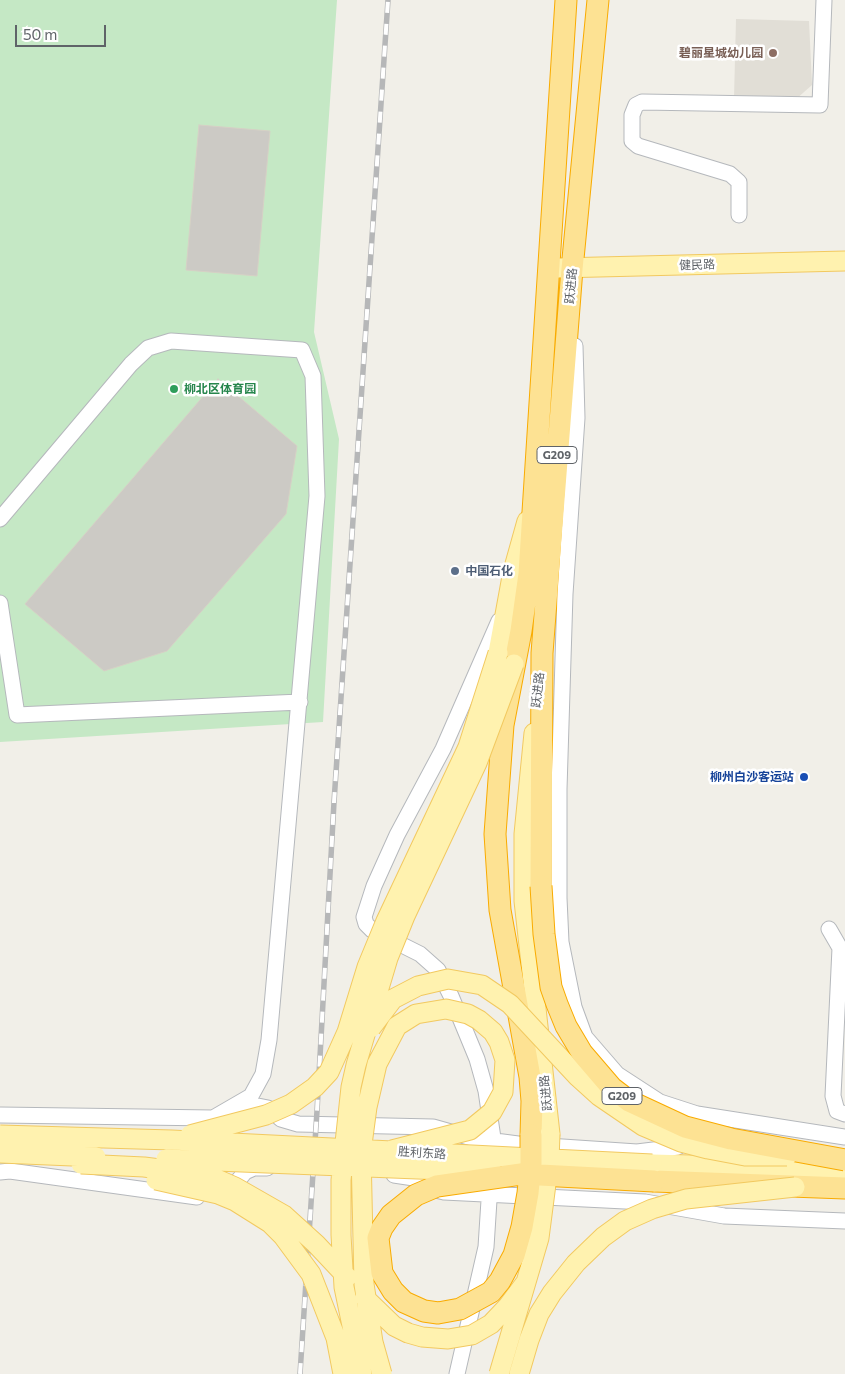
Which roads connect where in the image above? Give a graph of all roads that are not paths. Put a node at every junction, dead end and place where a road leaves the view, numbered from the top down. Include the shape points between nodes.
1 (566, 0) edge
2 (598, 0) edge
3 (824, 0) edge
4 (739, 215) dead end
5 (845, 249) edge
6 (845, 261) edge
7 (549, 262) junction
8 (573, 263) junction
9 (534, 496) junction
10 (0, 519) edge
11 (0, 604) edge
12 (508, 604) junction
13 (542, 653) junction
14 (509, 657) junction
15 (300, 702) junction
16 (829, 929) dead end
17 (362, 1042) junction
18 (697, 1114) junction
19 (845, 1114) edge
20 (0, 1115) edge
21 (213, 1118) junction
22 (541, 1134) junction
23 (0, 1135) edge
24 (845, 1137) edge
25 (172, 1140) junction
26 (493, 1140) junction
27 (392, 1150) junction
28 (0, 1153) edge
29 (818, 1156) junction
30 (845, 1160) edge
31 (81, 1164) junction
32 (845, 1169) edge
33 (0, 1172) edge
34 (521, 1174) junction
35 (795, 1187) junction
36 (845, 1188) edge
37 (490, 1194) junction
38 (845, 1221) edge
39 (526, 1282) junction
40 (344, 1374) edge
41 (362, 1374) edge
42 (382, 1374) edge
43 (457, 1374) edge
44 (499, 1374) edge
45 (519, 1374) edge

1 - 7 highway, 跃进路 / G209
2 - 8 highway, 跃进路 / G209
3 - 4 lane via 820,105 642,102 636,105 632,115 632,141 638,146 730,174 739,182
5 - 8 main road, 健民路
6 - 8 main road, 健民路
7 - 8 main road, 健民路
7 - 9 highway, 跃进路 / G209
8 - 13 highway, 跃进路 / G209
8 - 18 lane via 577,418 565,604 560,942 574,1006 585,1037 616,1074 660,1102
9 - 12 main road via 513,571
9 - 14 highway, 跃进路 / G209 via 529,574
10 - 15 lane via 148,348 171,341 302,350 313,376 317,496
11 - 15 lane via 17,715
12 - 14 main road
12 - 26 lane via 443,749 397,835 364,917 372,930 420,954 438,970 477,1059 486,1091
13 - 22 main road, 跃进路 via 524,834 526,927
13 - 29 highway, G209, bridge via 541,886 544,934 551,987 566,1026 582,1054 612,1088 630,1101 685,1127
14 - 17 main road, 跃进路, bridge via 477,763 398,933
14 - 22 highway, G209, bridge via 498,762 495,834 499,899 532,1101
14 - 25 main road, bridge via 386,921 367,967 347,1032 329,1072 308,1093 278,1110
15 - 21 lane via 270,1030 263,1074 251,1096
16 - 19 lane via 840,948 833,1096 837,1111
17 - 29 main road, bridge via 386,1006 409,989 435,980 472,982 492,990 510,1004 578,1077 599,1096 644,1126 681,1142 745,1156
17 - 41 main road, 跃进路, bridge via 351,1087 341,1180 344,1287
18 - 24 lane
18 - 26 lane via 678,1147 637,1152
20 - 21 lane
21 - 26 lane via 258,1106 298,1124 434,1127 472,1138
22 - 34 highway, G209, bridge via 518,1244 491,1292 460,1309 438,1313 413,1307 393,1291 382,1273 378,1238 385,1222 398,1207 437,1186
22 - 39 main road, 跃进路, bridge via 549,1161 539,1238
23 - 25 main road, 胜利东路, bridge
25 - 27 main road, 胜利东路, bridge
26 - 37 lane
27 - 32 main road, 胜利东路, bridge via 643,1164
27 - 42 main road, bridge via 470,1130 492,1112 503,1092 505,1060 493,1032 478,1020 446,1008 416,1014 397,1026 376,1064 361,1152 364,1284 373,1342
28 - 31 main road, bridge
28 - 34 main road, 胜利东路, bridge
29 - 30 highway, G209, bridge
31 - 39 main road, bridge via 144,1167 191,1174 219,1180 252,1195 305,1233 383,1317 408,1333 422,1337 461,1337 482,1329 508,1306
31 - 40 main road, bridge via 218,1194 270,1223 311,1274 336,1338
33 - 37 lane via 212,1199 227,1195 245,1172 254,1168 403,1175 436,1190
34 - 35 highway, 胜利东路 / G209, bridge
35 - 36 highway, 胜利东路 / G209
35 - 45 main road, bridge via 686,1199 652,1209 625,1222 603,1237 576,1263 552,1293 539,1314
37 - 38 lane via 645,1202 724,1216
37 - 43 lane via 486,1247
39 - 44 main road, 跃进路, bridge

